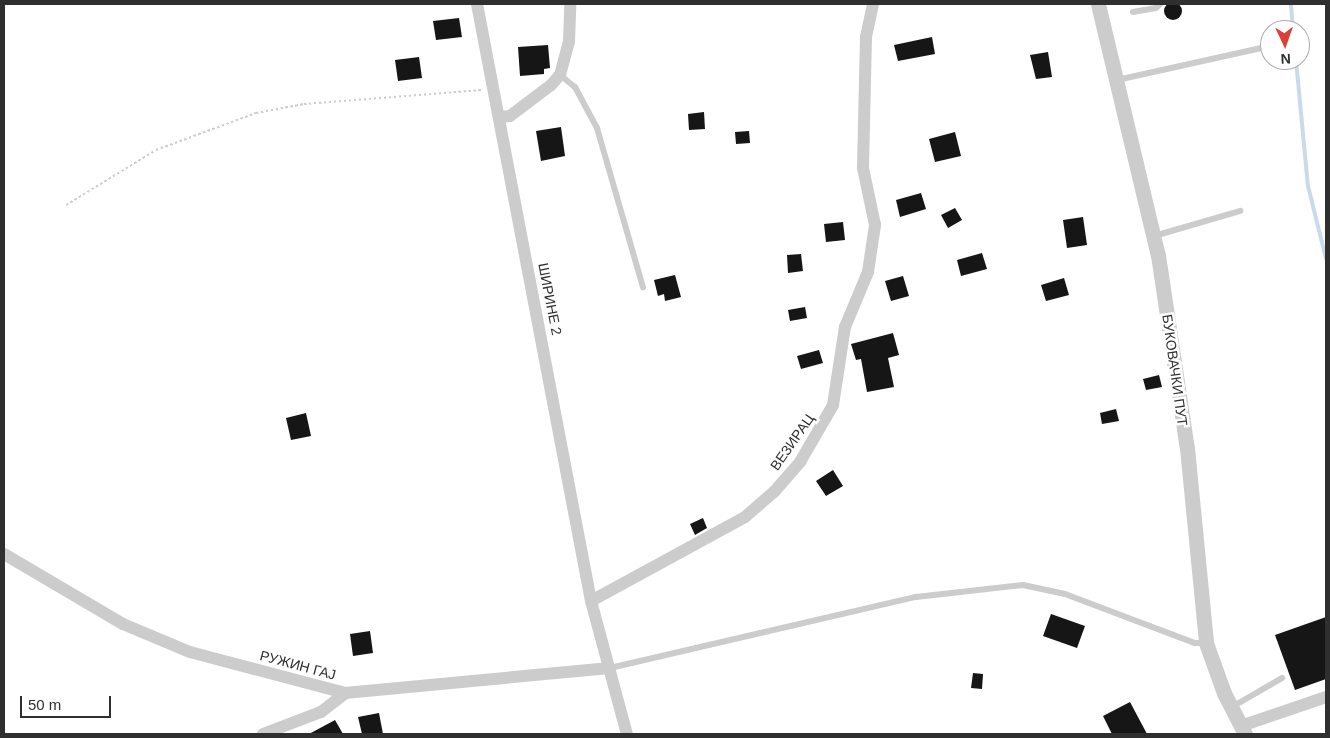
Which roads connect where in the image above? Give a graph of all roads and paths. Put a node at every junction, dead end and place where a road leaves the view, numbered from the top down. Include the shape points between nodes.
1 (477, 4) edge
2 (570, 4) edge
3 (874, 4) edge
4 (1098, 4) edge
5 (1160, 4) edge
6 (1134, 12) dead end
7 (1260, 48) edge
8 (560, 75) junction
9 (1116, 80) junction
10 (494, 89) junction
11 (500, 117) junction
12 (66, 205) dead end
13 (1240, 211) dead end
14 (1154, 236) junction
15 (643, 287) dead end
16 (4, 554) edge
17 (591, 601) junction
18 (1206, 643) junction
19 (610, 668) junction
20 (1282, 678) dead end
21 (345, 693) junction
22 (1326, 697) edge
23 (1231, 707) junction
24 (1243, 730) edge
25 (263, 734) edge
26 (627, 734) edge

1 - 10 street, ШИРИНЕ 2
2 - 8 street via 569,42
3 - 17 street, ВЕЗИРАЦ via 866,38 864,168 875,225 868,272 845,327 833,405 800,462 745,518
4 - 9 street, БУКОВАЧКИ ПУТ
5 - 6 lane via 1156,8
7 - 9 lane
8 - 11 street via 510,116
8 - 15 lane via 575,87 597,128
9 - 14 street, БУКОВАЧКИ ПУТ
10 - 11 street, ШИРИНЕ 2
10 - 12 path via 304,104 256,114 156,150
11 - 17 street, ШИРИНЕ 2
13 - 14 lane
14 - 18 street, БУКОВАЧКИ ПУТ via 1187,448
16 - 21 street, РУЖИН ГАЈ via 123,624 190,652
17 - 19 street
18 - 19 lane via 1195,642 1065,594 1023,585 916,597
18 - 23 street, БУКОВАЧКИ ПУТ
19 - 21 street, РУЖИН ГАЈ
19 - 26 street
20 - 23 lane
21 - 25 street via 322,712
22 - 24 street
23 - 24 street, БУКОВАЧКИ ПУТ

